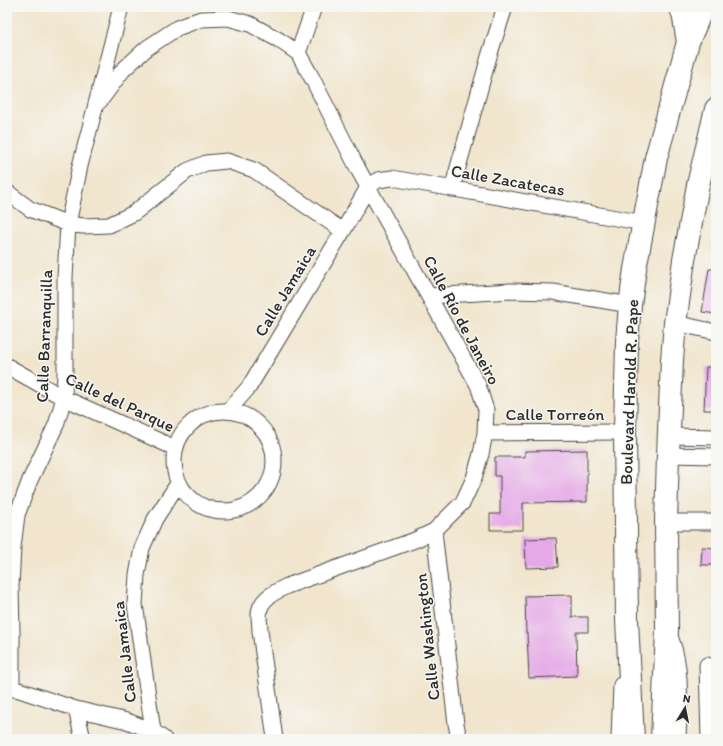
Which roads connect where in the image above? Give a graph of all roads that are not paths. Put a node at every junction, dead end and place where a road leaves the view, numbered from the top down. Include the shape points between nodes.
1 (121, 7) edge
2 (314, 7) edge
3 (506, 7) edge
4 (680, 7) edge
5 (703, 7) edge
6 (688, 42) junction
7 (298, 53) junction
8 (95, 107) junction
9 (716, 109) edge
10 (368, 187) junction
11 (452, 189) junction
12 (7, 192) edge
13 (68, 224) junction
14 (644, 224) junction
15 (343, 231) junction
16 (429, 296) junction
17 (630, 304) junction
18 (675, 324) junction
19 (716, 332) edge
20 (7, 366) edge
21 (64, 398) junction
22 (228, 411) junction
23 (625, 432) junction
24 (485, 433) junction
25 (716, 437) edge
26 (668, 445) junction
27 (176, 448) junction
28 (716, 456) edge
29 (179, 482) junction
30 (666, 522) junction
31 (716, 522) edge
32 (434, 531) junction
33 (627, 620) junction
34 (667, 630) junction
35 (707, 665) dead end
36 (9, 688) edge
37 (76, 709) junction
38 (158, 735) edge
39 (83, 739) edge
40 (275, 739) edge
41 (459, 739) edge
42 (619, 739) edge
43 (633, 739) edge
44 (662, 739) edge
45 (678, 739) edge
46 (708, 739) edge

1 - 8 street, Calle Barranquilla
2 - 7 street
3 - 11 street via 490,53
4 - 6 highway
5 - 6 highway, Boulevard Harold R. Pape
6 - 14 highway, Boulevard Harold R. Pape via 656,158
7 - 8 street via 250,24 228,18 201,19 177,28 147,48 123,70
7 - 10 street, Calle Río de Janeiro
8 - 13 street, Calle Barranquilla
9 - 18 highway via 684,260
10 - 11 street, Calle Zacatecas via 378,180 392,178
10 - 15 street, Calle Jamaica
10 - 16 street, Calle Río de Janeiro
11 - 14 street, Calle Zacatecas
12 - 13 street via 30,209
13 - 15 street via 109,225 134,213 188,171 206,163 227,162 254,170
13 - 21 street, Calle Barranquilla
14 - 17 highway, Boulevard Harold R. Pape
15 - 22 street, Calle Jamaica via 249,387
16 - 17 street via 511,291 553,292
16 - 24 street, Calle Río de Janeiro via 478,385 486,410
17 - 23 highway, Boulevard Harold R. Pape
18 - 19 street
18 - 26 highway
20 - 21 street, Calle del Parque
21 - 27 street, Calle del Parque
21 - 36 street, Calle Barranquilla via 56,425 30,480 18,515 13,547
22 - 27 street via 211,412 195,420 183,432
22 - 29 street via 244,414 258,423 268,436 274,451 275,467 270,482 261,496 248,505 233,510 216,511 188,496
23 - 24 street, Calle Torreón
23 - 33 highway, Boulevard Harold R. Pape
24 - 32 street, Calle Río de Janeiro via 474,478 462,502
25 - 26 street
26 - 28 street
26 - 30 highway
27 - 29 street via 174,460
29 - 38 street, Calle Jamaica via 155,519 142,548 136,575 135,604
30 - 31 street
30 - 34 highway
32 - 40 street, Calle Río de Janeiro via 287,586 272,594 263,603 259,613 260,631
32 - 41 street, Calle Washington
33 - 42 street via 622,655
33 - 43 highway, Boulevard Harold R. Pape
34 - 44 highway
34 - 45 street via 678,663
35 - 46 street
36 - 37 street
37 - 38 street via 127,721
37 - 39 street

